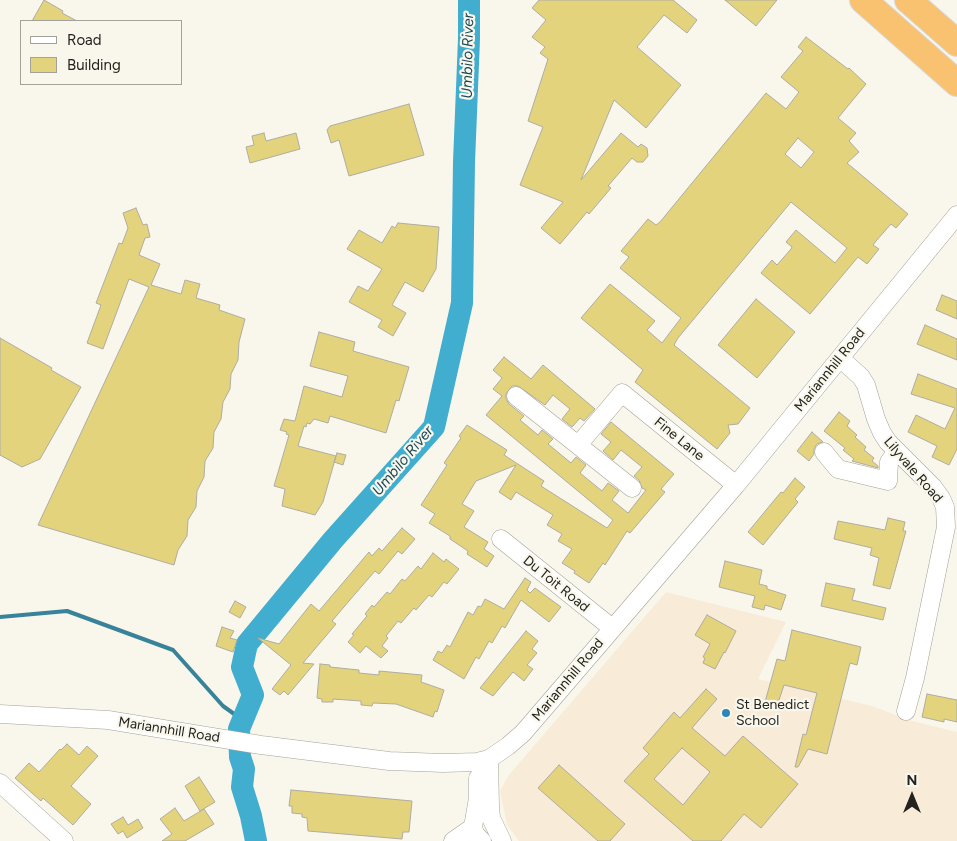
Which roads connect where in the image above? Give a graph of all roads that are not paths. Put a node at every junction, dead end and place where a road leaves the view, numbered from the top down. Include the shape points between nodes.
1 (863, 0) edge
2 (908, 0) edge
3 (957, 43) edge
4 (957, 83) edge
5 (957, 215) edge
6 (840, 358) junction
7 (516, 396) dead end
8 (579, 444) junction
9 (897, 451) junction
10 (824, 452) dead end
11 (736, 485) junction
12 (632, 488) dead end
13 (951, 506) edge
14 (501, 539) dead end
15 (612, 628) junction
16 (906, 711) dead end
17 (0, 714) edge
18 (483, 760) junction
19 (0, 783) edge
20 (478, 834) edge
21 (64, 841) edge
22 (453, 841) edge
23 (502, 841) edge

1 - 4 highway
2 - 3 highway
5 - 6 street, Mariannhill Road
6 - 9 street, Lilyvale Road via 866,385 882,433
6 - 11 street, Mariannhill Road
7 - 8 street
8 - 11 street, Fine Lane via 622,393
8 - 12 street
9 - 10 street via 889,462 888,482 838,468
9 - 13 street, Lilyvale Road
11 - 15 street, Mariannhill Road
13 - 16 street, Lilyvale Road
14 - 15 street, Du Toit Road
15 - 18 street, Mariannhill Road via 578,659 523,734
17 - 18 street, Mariannhill Road via 108,720 389,761 443,763
18 - 20 street
18 - 23 street via 491,818
19 - 21 street
20 - 22 street

